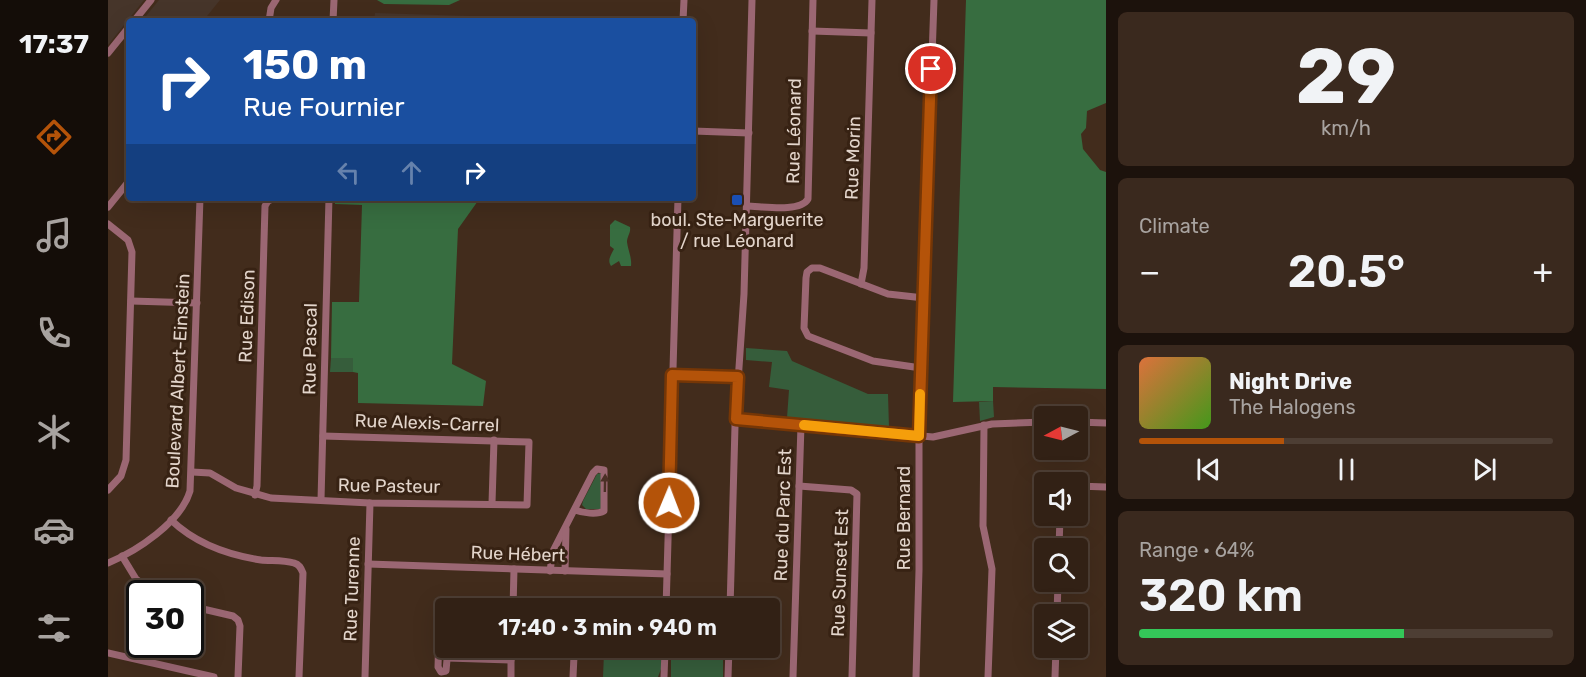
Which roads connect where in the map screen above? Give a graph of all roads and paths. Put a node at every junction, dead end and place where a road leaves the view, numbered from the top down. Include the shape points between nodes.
1 (151, 0) edge
2 (276, 0) edge
3 (334, 0) edge
4 (684, 0) edge
5 (752, 0) edge
6 (813, 0) edge
7 (872, 0) edge
8 (934, 0) edge
9 (136, 18) edge
10 (269, 18) edge
11 (333, 18) edge
12 (683, 18) edge
13 (126, 31) edge
14 (812, 31) junction
15 (871, 33) junction
16 (108, 53) edge
17 (696, 131) edge
18 (749, 133) junction
19 (126, 185) edge
20 (200, 201) edge
21 (268, 201) edge
22 (329, 201) edge
23 (678, 201) edge
24 (747, 206) junction
25 (108, 207) edge
26 (108, 224) edge
27 (861, 284) junction
28 (924, 298) junction
29 (131, 301) junction
30 (197, 303) junction
31 (921, 368) junction
32 (672, 375) junction
33 (738, 377) junction
34 (736, 419) junction
35 (1034, 422) edge
36 (1088, 422) edge
37 (1106, 423) edge
38 (801, 425) junction
39 (984, 425) junction
40 (323, 436) junction
41 (919, 436) junction
42 (494, 440) junction
43 (530, 442) joint
44 (192, 472) junction
45 (799, 486) junction
46 (1088, 486) edge
47 (1106, 487) edge
48 (108, 490) edge
49 (255, 495) junction
50 (321, 500) junction
51 (370, 503) junction
52 (492, 503) junction
53 (575, 510) junction
54 (171, 520) junction
55 (566, 527) junction
56 (122, 556) junction
57 (108, 562) edge
58 (368, 564) junction
59 (514, 569) junction
60 (550, 571) junction
61 (565, 571) junction
62 (667, 574) junction
63 (137, 580) edge
64 (513, 598) edge
65 (666, 598) edge
66 (730, 598) edge
67 (204, 609) edge
68 (108, 653) edge
69 (438, 658) edge
70 (447, 658) joint
71 (574, 658) edge
72 (665, 658) edge
73 (729, 658) edge
74 (1055, 658) edge
75 (511, 660) joint
76 (214, 677) edge
77 (238, 677) edge
78 (299, 677) edge
79 (365, 677) edge
80 (511, 677) edge
81 (573, 677) edge
82 (664, 677) edge
83 (728, 677) edge
84 (793, 677) edge
85 (852, 677) edge
86 (916, 677) edge
87 (988, 677) edge
88 (1054, 677) edge

1 - 9 street
2 - 10 street
3 - 11 street
4 - 12 street
5 - 18 street
6 - 14 street, Rue Léonard
7 - 15 street, Rue Morin
8 - 28 street, Rue Bernard
13 - 16 street
14 - 15 street
14 - 24 street, Rue Léonard via 808,199 797,207
15 - 27 street, Rue Morin
17 - 18 street
18 - 24 street
19 - 25 street
20 - 30 street, Boulevard Albert-Einstein
21 - 49 street, Rue Edison
22 - 40 street, Rue Pascal
23 - 32 street
24 - 33 street
26 - 29 street via 132,246
27 - 28 street via 894,295
27 - 31 street via 823,268 809,270 806,335 873,361
28 - 31 street, Rue Bernard
29 - 30 street
29 - 48 street via 126,460 121,476
30 - 44 street, Boulevard Albert-Einstein
31 - 41 street, Rue Bernard
32 - 33 street
32 - 62 street
33 - 34 street
34 - 38 street
34 - 66 street
35 - 39 street
36 - 37 street
38 - 41 street
38 - 45 street, Rue du Parc Est
39 - 41 street via 938,437
39 - 87 street via 983,530 992,573
40 - 42 street, Rue Alexis-Carrel
40 - 50 street, Rue Pascal
41 - 86 street, Rue Bernard
42 - 43 street, Rue Alexis-Carrel
42 - 52 street
43 - 52 street, Rue Pasteur via 527,505
44 - 49 street, Rue Pasteur via 210,473
44 - 54 street, Boulevard Albert-Einstein via 188,498
45 - 84 street, Rue du Parc Est
45 - 85 street, Rue Sunset Est via 851,490 857,494
46 - 47 street
49 - 50 street, Rue Pasteur
50 - 51 street, Rue Pasteur
51 - 52 street, Rue Pasteur
51 - 58 street, Rue Turenne
53 -> 53 street via 604,510 604,470 595,470
53 - 55 street
54 - 56 street, Boulevard Albert-Einstein
54 - 78 street via 220,550 301,567
55 - 60 street via 552,555
55 - 61 street
56 - 57 street, Boulevard Albert-Einstein
56 - 63 street
58 - 59 street, Rue Hébert
58 - 79 street, Rue Turenne
59 - 60 street, Rue Hébert
59 - 64 street
60 - 61 street, Rue Hébert
61 - 62 street, Rue Hébert
62 - 65 street
67 - 77 street via 238,620
68 - 76 street
69 - 70 street via 439,672 446,670
70 - 75 street
71 - 81 street
72 - 82 street
73 - 83 street
74 - 88 street
75 - 80 street

